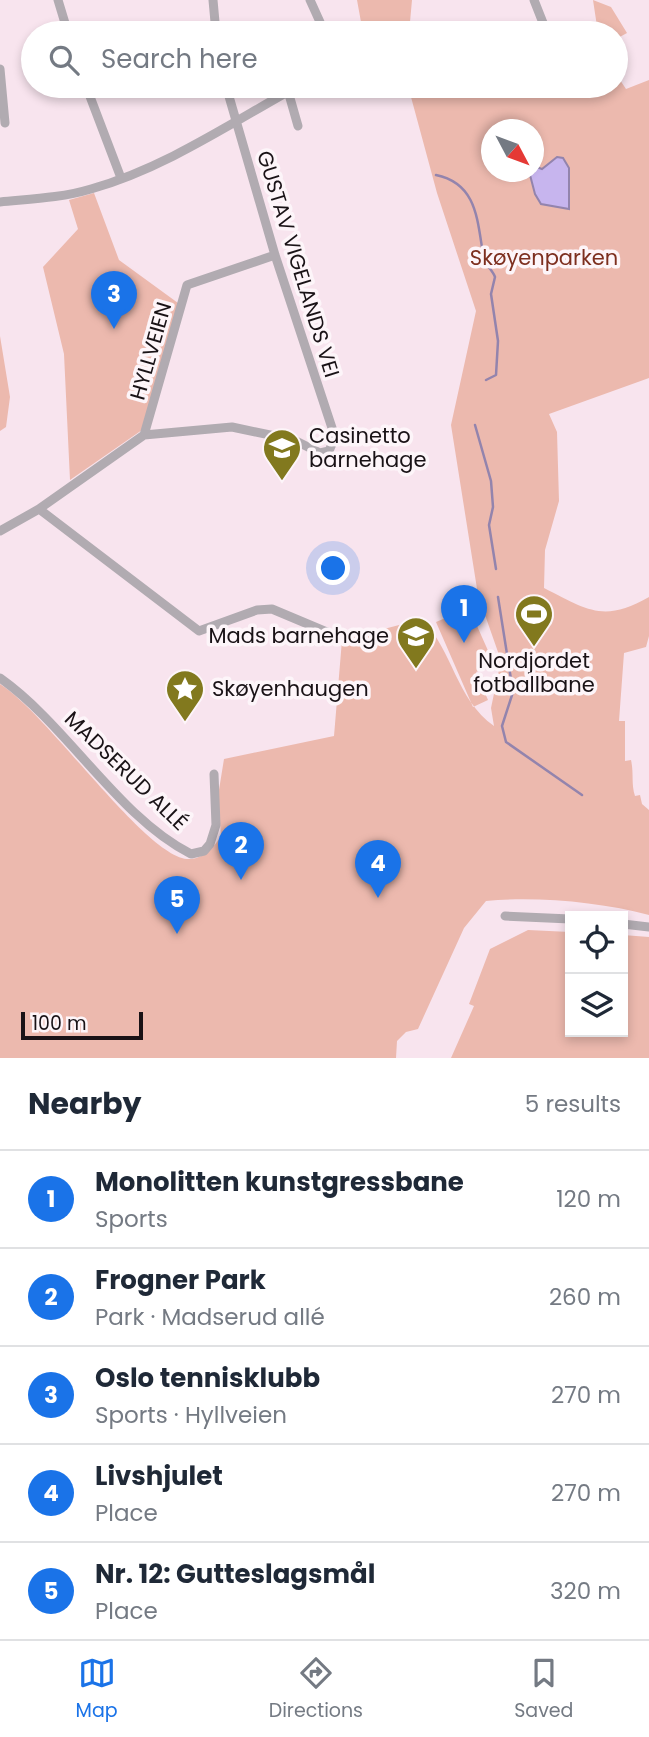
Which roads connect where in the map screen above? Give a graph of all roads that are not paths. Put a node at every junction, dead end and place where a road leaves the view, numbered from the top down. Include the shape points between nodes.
1 (58, 0) edge
2 (213, 0) edge
3 (310, 0) edge
4 (534, 0) edge
5 (64, 21) edge
6 (215, 21) edge
7 (320, 21) edge
8 (542, 21) edge
9 (0, 68) edge
10 (91, 98) edge
11 (229, 98) edge
12 (278, 98) edge
13 (290, 98) edge
14 (236, 122) junction
15 (5, 123) dead end
16 (298, 125) dead end
17 (121, 178) junction
18 (0, 202) edge
19 (275, 255) junction
20 (144, 435) junction
21 (39, 509) junction
22 (0, 531) edge
23 (341, 638) dead end
24 (0, 678) edge
25 (215, 774) dead end
26 (505, 916) dead end
27 (565, 919) edge
28 (628, 925) edge
29 (649, 927) edge

1 - 5 street
2 - 6 street
3 - 7 street
4 - 8 street
9 - 15 street
10 - 17 street
11 - 14 street, GUSTAV VIGELANDS VEI
12 - 14 street
13 - 16 street
14 - 17 street
14 - 19 street, GUSTAV VIGELANDS VEI
17 - 18 street via 74,194
19 - 20 street, HYLLVEIEN via 187,285
19 - 20 street, GUSTAV VIGELANDS VEI via 335,437 329,451 320,453 294,440 232,427
20 - 21 street
21 - 22 street
21 - 23 street via 199,631 272,609
24 - 25 street, MADSERUD ALLÉ via 36,706 140,815 191,854 204,851 214,834
26 - 27 street
28 - 29 street

